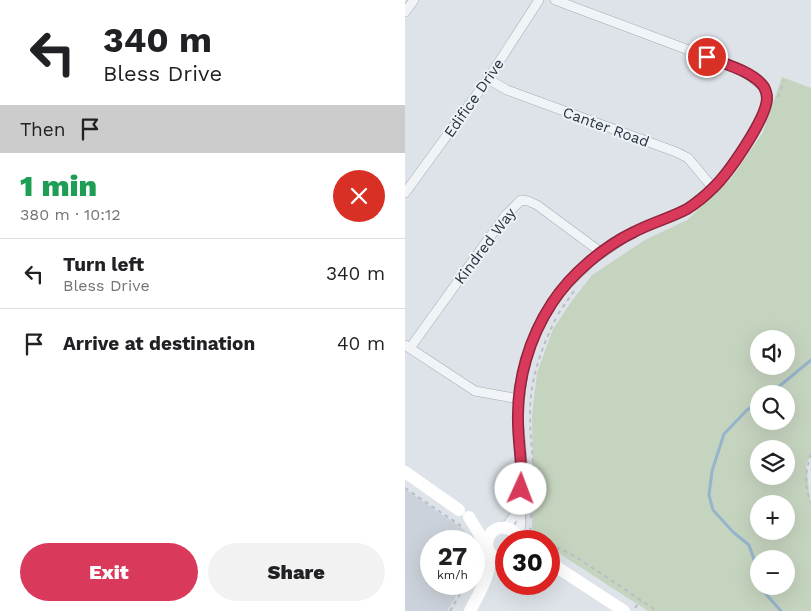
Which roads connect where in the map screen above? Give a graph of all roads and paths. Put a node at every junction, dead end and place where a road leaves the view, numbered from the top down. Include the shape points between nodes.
1 (414, 0) edge
2 (539, 0) edge
3 (555, 0) edge
4 (405, 12) edge
5 (488, 79) junction
6 (784, 81) dead end
7 (776, 102) dead end
8 (713, 188) junction
9 (405, 193) edge
10 (602, 253) junction
11 (577, 286) dead end
12 (407, 346) edge
13 (519, 399) junction
14 (811, 454) edge
15 (405, 472) edge
16 (405, 488) edge
17 (811, 503) edge
18 (520, 508) junction
19 (463, 518) junction
20 (501, 528) junction
21 (471, 530) edge
22 (512, 530) edge
23 (520, 530) edge
24 (532, 530) edge
25 (485, 547) edge
26 (560, 549) edge
27 (485, 552) edge
28 (560, 570) edge
29 (495, 573) edge
30 (485, 578) edge
31 (485, 585) edge
32 (459, 595) edge
33 (478, 595) edge
34 (641, 600) junction
35 (450, 611) edge
36 (470, 611) edge
37 (624, 611) edge
38 (633, 611) edge
39 (657, 611) edge

1 - 4 street
2 - 5 street, Edifice Drive
3 - 8 street via 742,70 764,87 767,97 763,114 727,172
5 - 8 street, Canter Road via 507,90 688,158
5 - 9 street, Edifice Drive
6 - 7 path
8 - 10 street via 687,209 633,232
10 - 12 street, Kindred Way via 537,205 521,200 505,216
10 - 13 street via 575,274 543,318 528,352
11 - 24 path via 557,315 533,375 530,414 535,472
12 - 13 street via 475,391
13 - 18 street via 523,470
14 - 17 path via 806,468 807,494
15 - 19 street
16 - 19 path
18 - 20 street
18 - 23 street
19 - 20 street
19 - 21 street
20 - 22 street
20 - 25 street via 489,534
26 - 34 path
27 - 30 street via 491,561
28 - 37 street
29 - 31 street
32 - 35 path
33 - 36 street
34 - 38 path
34 - 39 path

